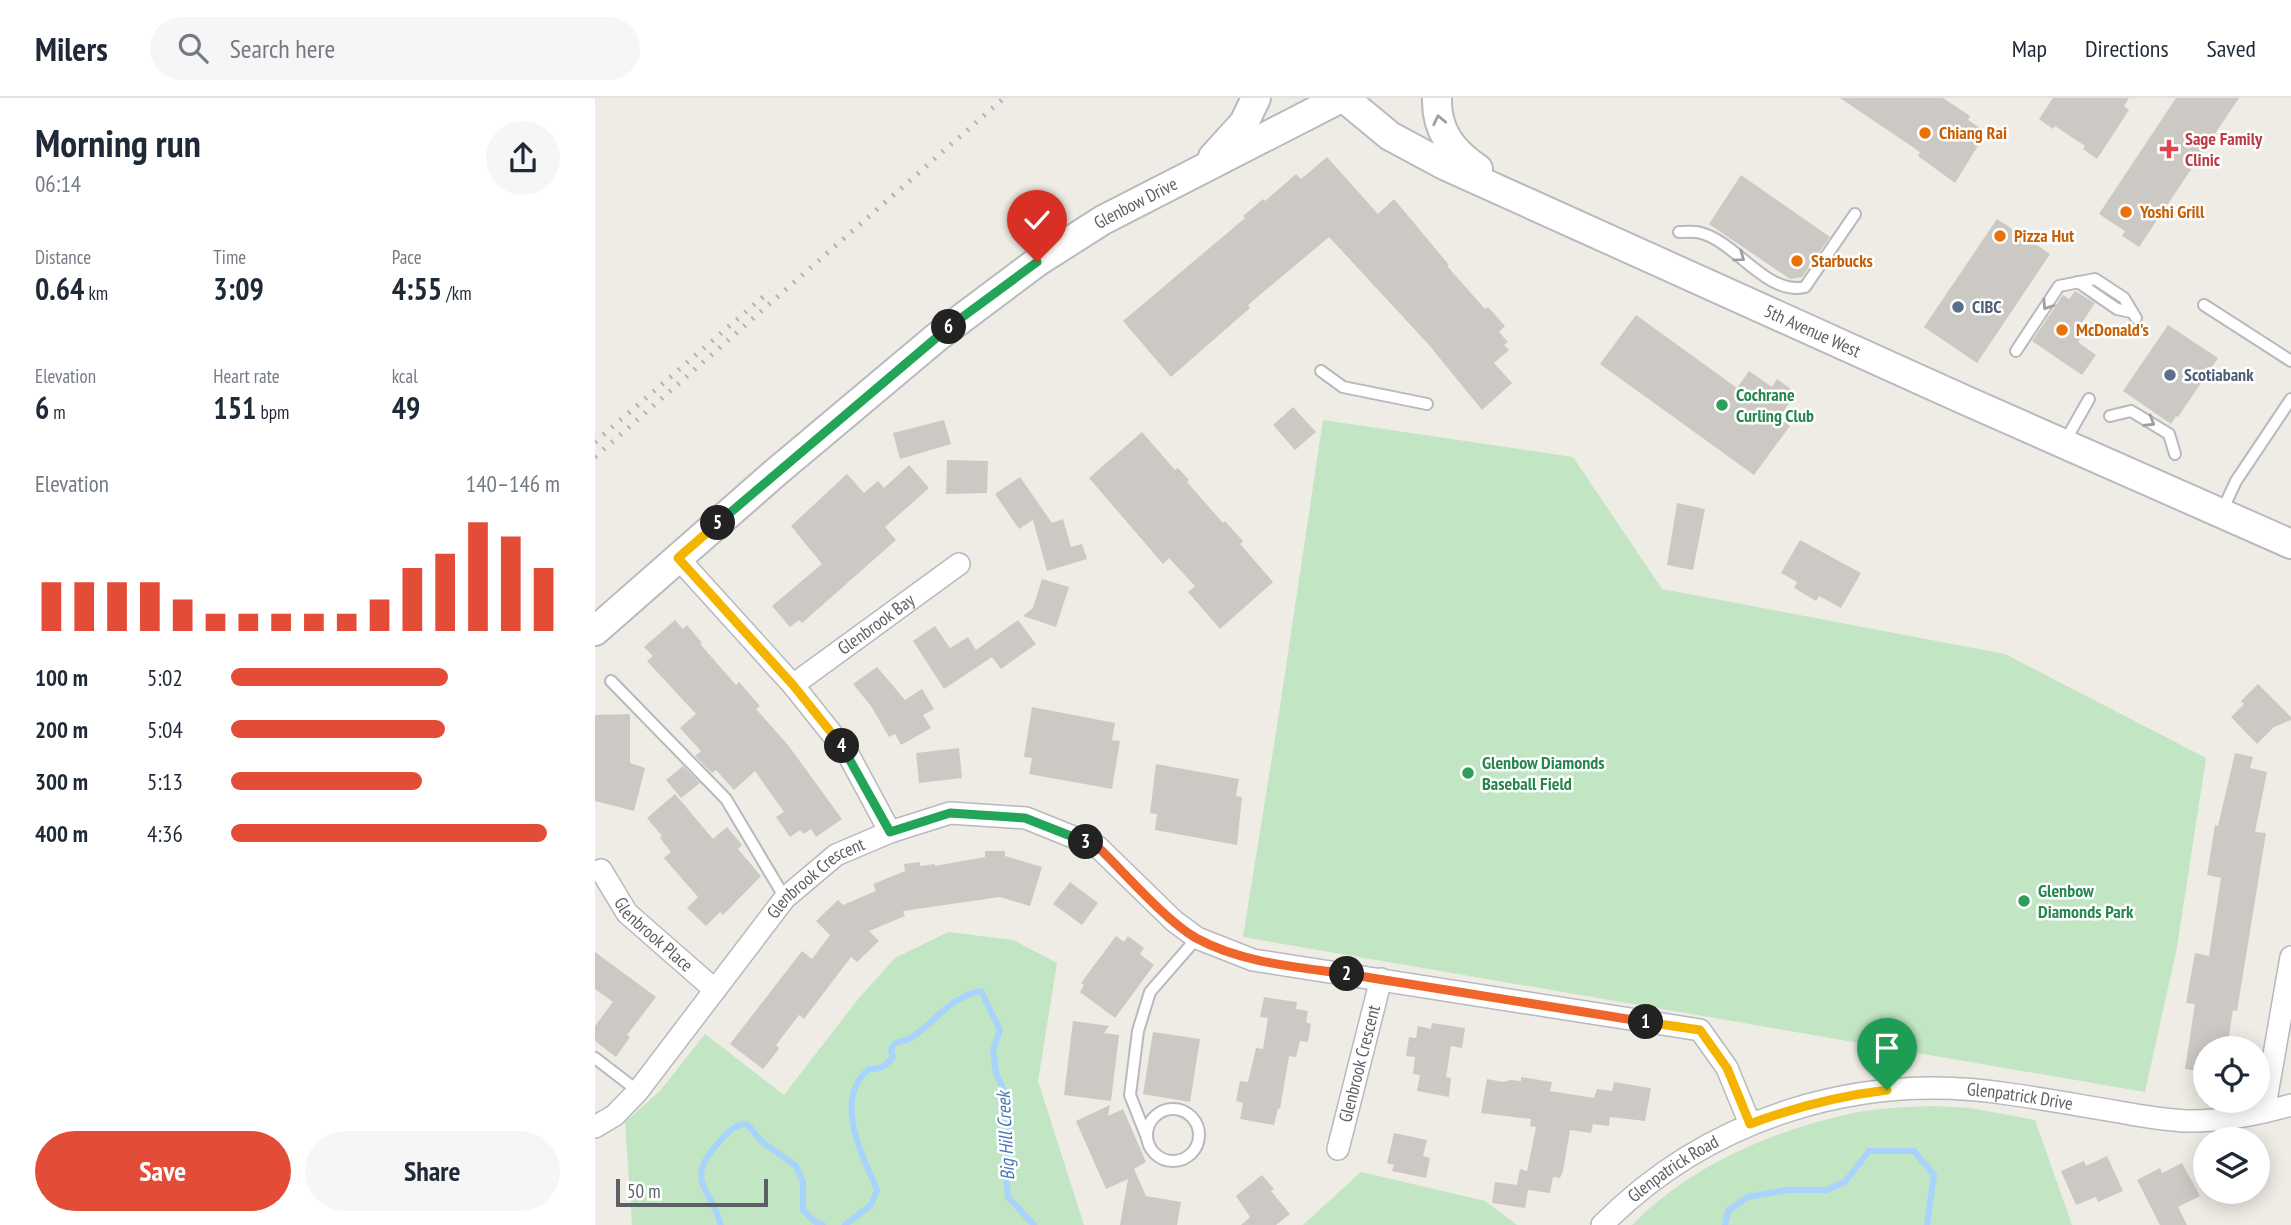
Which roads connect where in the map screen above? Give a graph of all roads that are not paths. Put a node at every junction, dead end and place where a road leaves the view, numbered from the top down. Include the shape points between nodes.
1 (1257, 98) edge
2 (1342, 98) edge
3 (1437, 98) edge
4 (1199, 171) junction
5 (1521, 198) junction
6 (1856, 214) dead end
7 (1679, 232) dead end
8 (2204, 305) dead end
9 (2134, 315) dead end
10 (2016, 351) dead end
11 (2291, 360) edge
12 (1321, 371) dead end
13 (2089, 399) dead end
14 (2291, 399) edge
15 (1427, 404) dead end
16 (2110, 416) dead end
17 (2064, 443) junction
18 (2175, 454) dead end
19 (2220, 513) junction
20 (2291, 544) edge
21 (678, 558) junction
22 (959, 564) dead end
23 (595, 631) edge
24 (611, 681) dead end
25 (793, 685) junction
26 (890, 832) junction
27 (601, 870) dead end
28 (785, 898) junction
29 (1196, 938) junction
30 (2291, 957) edge
31 (1381, 979) junction
32 (715, 990) junction
33 (595, 1058) edge
34 (2270, 1078) edge
35 (638, 1091) junction
36 (2291, 1105) edge
37 (2270, 1110) edge
38 (2259, 1113) edge
39 (1750, 1124) junction
40 (595, 1127) edge
41 (1147, 1138) junction
42 (1338, 1149) dead end
43 (1602, 1225) edge

1 - 4 street via 1244,123
2 - 4 street, Glenbow Drive
2 - 5 street, 5th Avenue West via 1390,136
5 -> 3 street via 1452,149 1442,132
4 - 21 street, Glenbow Drive via 1103,220 977,306
5 - 17 street, 5th Avenue West
7 -> 6 lane via 1714,238 1793,290 1805,288
8 - 11 lane
9 -> 10 lane via 2078,282 2059,286
12 - 15 lane via 1343,387
13 - 17 lane
14 - 19 lane
16 -> 18 lane via 2131,411 2169,434
17 - 19 street, 5th Avenue West
19 - 20 street, 5th Avenue West
21 - 23 street, Glenbow Drive
21 - 25 street
22 - 25 street, Glenbrook Bay
24 - 28 lane via 726,799
25 - 26 street via 848,754
26 - 28 street, Glenbrook Crescent via 836,855
26 - 29 street, Glenbrook Crescent via 950,813 1025,818 1098,847
27 - 32 street, Glenbrook Place via 627,913
28 - 32 street, Glenbrook Crescent
29 - 31 street, Glenbrook Crescent via 1253,960
29 - 41 lane via 1150,992 1138,1031 1130,1095
30 - 34 street
31 - 39 street, Glenbrook Crescent via 1700,1030 1727,1068
31 - 42 street, Glenbrook Crescent
32 - 35 street, Glenbrook Crescent
33 - 35 lane
35 - 40 street, Glenbrook Crescent via 615,1115
36 - 37 street, Glenpatrick Drive
38 - 39 street, Glenpatrick Drive via 2190,1121 1973,1089 1908,1088 1819,1102
39 - 43 street, Glenpatrick Road via 1665,1171
41 - 41 lane via 1154,1154 1178,1161 1197,1146 1198,1128 1188,1114 1173,1109 1151,1122

